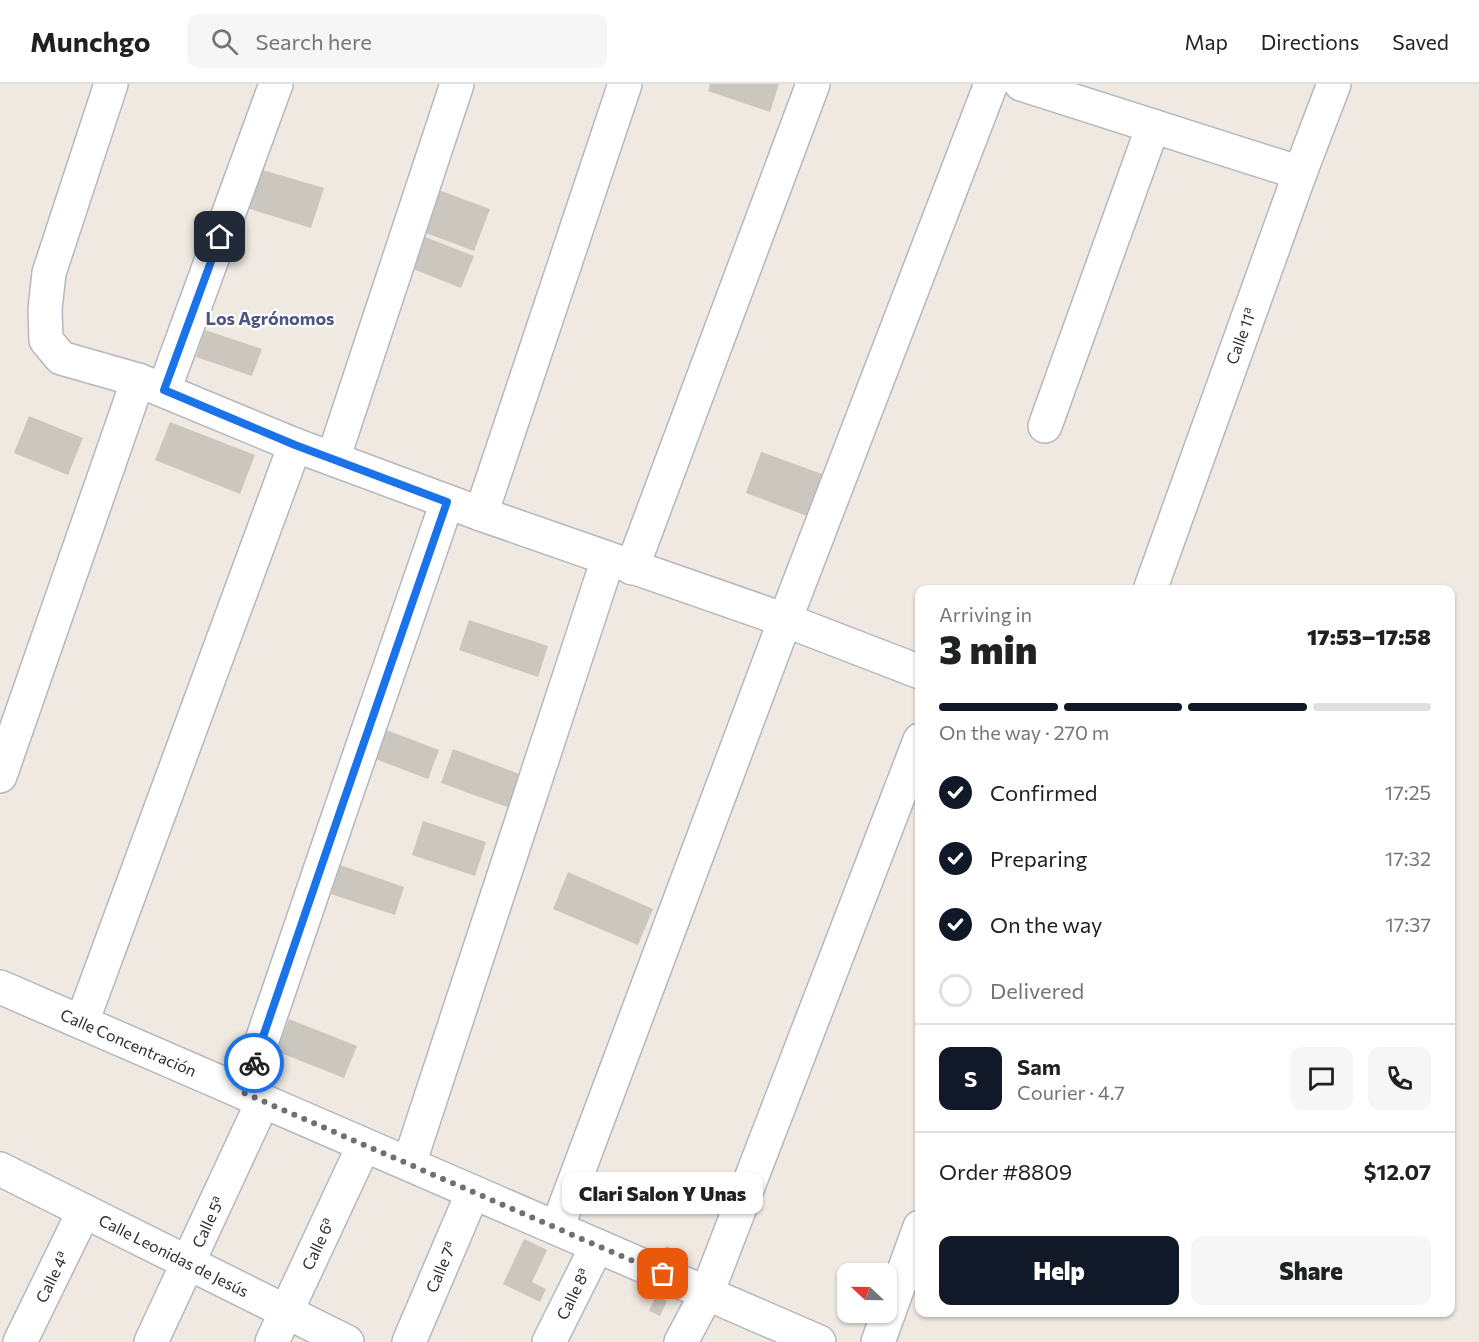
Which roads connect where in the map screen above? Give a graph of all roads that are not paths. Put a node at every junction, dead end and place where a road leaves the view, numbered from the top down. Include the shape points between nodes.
1 (111, 84) edge
2 (276, 84) edge
3 (456, 84) edge
4 (625, 84) edge
5 (813, 84) edge
6 (991, 84) edge
7 (1021, 84) edge
8 (1334, 84) edge
9 (1153, 126) junction
10 (1300, 173) junction
11 (151, 385) junction
12 (1045, 426) dead end
13 (295, 445) junction
14 (333, 459) junction
15 (447, 502) junction
16 (481, 514) junction
17 (620, 563) junction
18 (1152, 585) edge
19 (785, 620) junction
20 (915, 670) edge
21 (915, 753) edge
22 (0, 776) edge
23 (0, 987) edge
24 (82, 1022) junction
25 (254, 1097) junction
26 (364, 1145) junction
27 (409, 1164) junction
28 (0, 1170) edge
29 (473, 1192) junction
30 (84, 1211) junction
31 (557, 1228) junction
32 (915, 1241) edge
33 (597, 1246) junction
34 (188, 1263) junction
35 (706, 1293) junction
36 (286, 1312) junction
37 (807, 1340) edge
38 (20, 1342) edge
39 (151, 1342) edge
40 (272, 1342) edge
41 (347, 1342) edge
42 (409, 1342) edge
43 (549, 1342) edge
44 (681, 1342) edge
45 (878, 1342) edge

1 - 11 street via 49,273 46,340 61,357
2 - 11 street
3 - 14 street
4 - 16 street
5 - 17 street
6 - 19 street
7 - 9 street
8 - 10 street, Calle 11ª
9 - 10 street
9 - 12 street
10 - 18 street, Calle 11ª
11 - 13 street
11 - 22 street
13 - 14 street
13 - 24 street
14 - 15 street
15 - 16 street
15 - 25 street, Calle 5ª via 342,806
16 - 17 street
17 - 19 street
17 - 27 street
19 - 20 street
19 - 31 street
21 - 35 street
23 - 24 street, Calle Concentración
24 - 25 street, Calle Concentración
25 - 26 street, Calle Concentración
25 - 34 street, Calle 5ª
26 - 27 street, Calle Concentración
26 - 36 street, Calle 6ª
27 - 29 street, Calle Concentración
28 - 30 street, Calle Leonidas de Jesús
29 - 31 street, Calle Concentración
29 - 42 street, Calle 7ª
30 - 34 street, Calle Leonidas de Jesús
30 - 38 street, Calle 4ª
31 - 33 street, Calle Concentración
32 - 45 street
33 - 35 street, Calle Concentración
33 - 43 street, Calle 8ª
34 - 36 street, Calle Leonidas de Jesús
34 - 39 street, Calle 5ª
35 - 37 street, Calle Concentración
35 - 44 street
36 - 40 street, Calle 6ª
36 - 41 street, Calle Leonidas de Jesús

